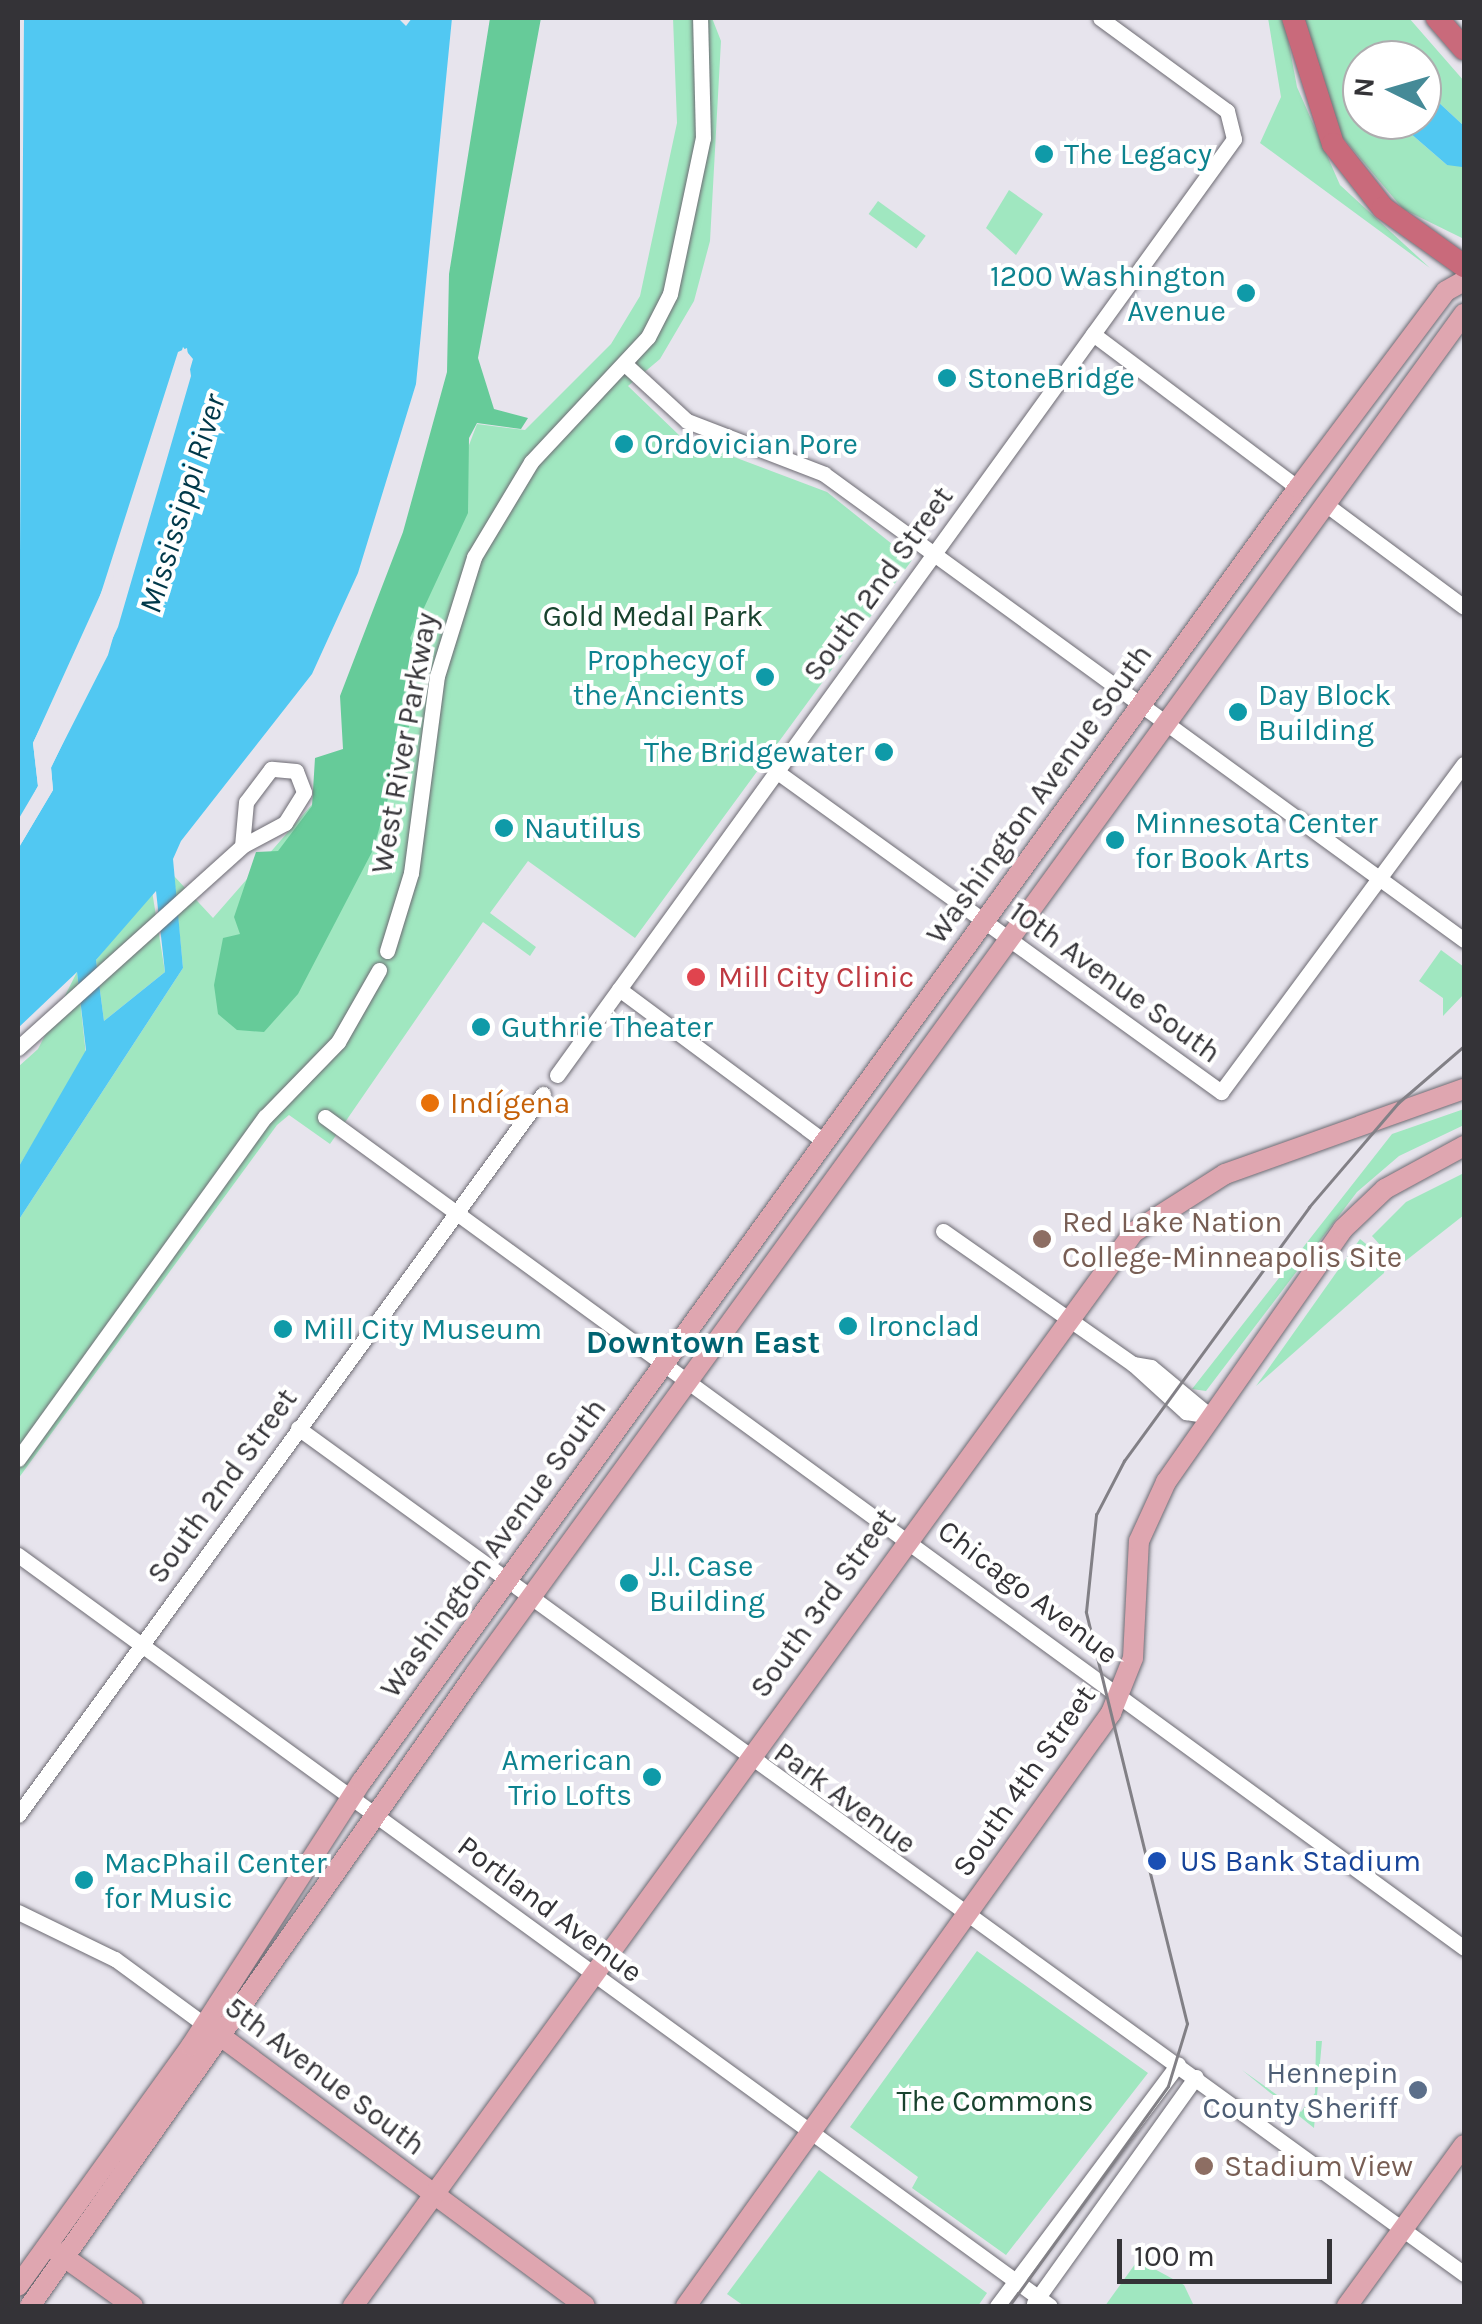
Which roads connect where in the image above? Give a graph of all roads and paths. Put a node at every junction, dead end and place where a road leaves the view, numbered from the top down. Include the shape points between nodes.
1 (700, 18) edge
2 (1100, 18) edge
3 (1292, 18) edge
4 (1437, 18) edge
5 (1464, 49) edge
6 (1464, 266) edge
7 (1464, 282) edge
8 (1464, 314) edge
9 (1093, 334) junction
10 (625, 364) junction
11 (1368, 395) junction
12 (1298, 488) junction
13 (1324, 504) junction
14 (933, 555) junction
15 (1266, 582) junction
16 (1464, 607) edge
17 (1140, 706) junction
18 (1165, 723) junction
19 (1464, 764) edge
20 (776, 771) junction
21 (242, 846) junction
22 (1382, 879) junction
23 (983, 922) junction
24 (1008, 940) junction
25 (1464, 940) edge
26 (388, 951) dead end
27 (379, 970) dead end
28 (619, 989) junction
29 (18, 1048) edge
30 (557, 1075) dead end
31 (1464, 1090) edge
32 (544, 1094) dead end
33 (325, 1118) dead end
34 (824, 1142) junction
35 (1464, 1146) edge
36 (460, 1210) junction
37 (943, 1231) dead end
38 (1066, 1318) junction
39 (666, 1362) junction
40 (689, 1378) junction
41 (1210, 1416) junction
42 (298, 1428) junction
43 (18, 1459) edge
44 (908, 1535) junction
45 (18, 1555) edge
46 (508, 1580) junction
47 (532, 1596) junction
48 (141, 1644) junction
49 (1120, 1697) junction
50 (745, 1760) junction
51 (349, 1798) junction
52 (18, 1815) edge
53 (373, 1816) junction
54 (18, 1912) edge
55 (969, 1913) junction
56 (1464, 1948) edge
57 (590, 1974) junction
58 (205, 2025) junction
59 (223, 2038) junction
60 (1178, 2064) junction
61 (1196, 2077) junction
62 (809, 2134) junction
63 (1464, 2146) edge
64 (434, 2194) junction
65 (1404, 2230) junction
66 (47, 2246) junction
67 (66, 2258) junction
68 (1464, 2274) edge
69 (1014, 2282) junction
70 (18, 2286) edge
71 (1040, 2304) edge
72 (30, 2306) edge
73 (133, 2306) edge
74 (353, 2306) edge
75 (585, 2306) edge
76 (686, 2306) edge
77 (997, 2306) edge
78 (1348, 2306) edge

1 - 10 street, West River Parkway via 703,138 679,267 660,317
2 - 9 street, South 2nd Street via 1235,123 1234,139
3 - 6 highway via 1332,144 1383,208
4 - 5 highway
7 - 11 main road, Washington Avenue South via 1446,292
8 - 13 main road, Washington Avenue South
9 - 12 street
9 - 14 street, South 2nd Street
10 - 14 street via 687,421 810,466
10 - 26 street, West River Parkway via 531,462 462,585 437,676 411,873
11 - 12 main road, Washington Avenue South
11 - 13 main road via 1325,468
12 - 15 main road via 1298,520
12 - 17 main road, Washington Avenue South
13 - 15 main road, Washington Avenue South
13 - 16 street
14 - 17 street
14 - 20 street, South 2nd Street
15 - 18 main road, Washington Avenue South
17 - 18 street
17 - 23 main road, Washington Avenue South
18 - 22 street
18 - 24 main road, Washington Avenue South
19 - 22 street
20 - 23 street, 10th Avenue South
20 - 28 street, South 2nd Street
21 - 21 street via 285,823 304,792 296,770 271,769 246,802
21 - 29 street via 178,911
22 - 24 street, 10th Avenue South via 1228,1089
22 - 25 street
23 - 24 street, 10th Avenue South
23 - 34 main road, Washington Avenue South
24 - 40 main road, Washington Avenue South
27 - 43 street via 338,1042 265,1117
28 - 30 street, South 2nd Street
28 - 34 street
31 - 38 main road, South 3rd Street via 1188,1192 1134,1232
32 - 36 street, South 2nd Street
33 - 36 street, Chicago Avenue
34 - 39 main road, Washington Avenue South
35 - 41 main road, South 4th Street via 1395,1182 1351,1221
36 - 39 street, Chicago Avenue
36 - 42 street, South 2nd Street
37 - 38 street
38 - 41 street via 1133,1364 1186,1412
38 - 44 main road, South 3rd Street
39 - 40 street, Chicago Avenue
39 - 46 main road, Washington Avenue South
40 - 44 street, Chicago Avenue
40 - 47 main road, Washington Avenue South
41 - 49 main road, South 4th Street via 1143,1529 1133,1658
42 - 46 street, Park Avenue
42 - 48 street, South 2nd Street
44 - 49 street, Chicago Avenue
44 - 50 main road, South 3rd Street
45 - 48 street, Portland Avenue
46 - 47 street, Park Avenue
46 - 51 main road, Washington Avenue South
47 - 50 street, Park Avenue
47 - 53 main road, Washington Avenue South
48 - 51 street, Portland Avenue
48 - 52 street, South 2nd Street
49 - 55 main road, South 4th Street
49 - 56 street, Chicago Avenue
50 - 55 street, Park Avenue
50 - 57 main road, South 3rd Street
51 - 53 street, Portland Avenue
51 - 58 main road, Washington Avenue South
53 - 57 street, Portland Avenue
53 - 59 main road, Washington Avenue South
54 - 58 street, 5th Avenue South via 115,1958
55 - 60 street, Park Avenue
55 - 62 main road, South 4th Street
57 - 62 street, Portland Avenue
57 - 64 main road, South 3rd Street
58 - 59 main road, 5th Avenue South
58 - 66 main road, Washington Avenue South
59 - 64 main road, 5th Avenue South
59 - 67 main road, Washington Avenue South
60 - 61 street, Park Avenue
60 - 69 street
61 - 65 street, Park Avenue
61 - 71 street
62 - 69 street, Portland Avenue
62 - 76 main road, South 4th Street
63 - 65 main road
64 - 74 main road, South 3rd Street
64 - 75 main road, 5th Avenue South
65 - 68 street, Park Avenue
65 - 78 main road
66 - 67 main road
66 - 70 main road, Washington Avenue South
67 - 72 main road, Washington Avenue South
67 - 73 main road
69 - 71 street, Portland Avenue
69 - 77 street

